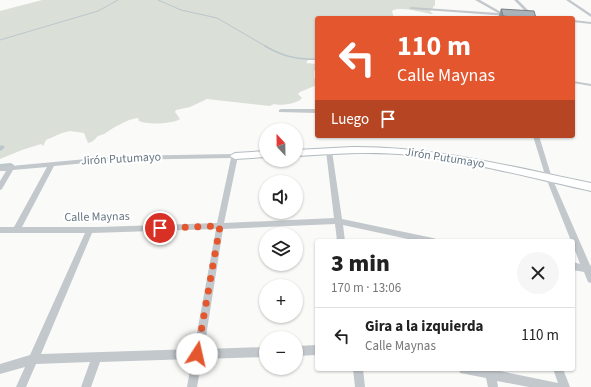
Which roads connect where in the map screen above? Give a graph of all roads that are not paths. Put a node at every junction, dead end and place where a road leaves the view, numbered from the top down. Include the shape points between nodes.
1 (477, 0) edge
2 (516, 0) edge
3 (568, 0) edge
4 (410, 8) dead end
5 (502, 14) junction
6 (510, 15) edge
7 (531, 16) edge
8 (591, 16) edge
9 (575, 21) edge
10 (591, 23) edge
11 (575, 82) edge
12 (591, 85) edge
13 (281, 111) dead end
14 (315, 111) edge
15 (537, 138) edge
16 (329, 151) junction
17 (303, 153) edge
18 (259, 154) edge
19 (235, 156) junction
20 (52, 164) junction
21 (11, 168) junction
22 (0, 169) edge
23 (549, 178) junction
24 (591, 186) edge
25 (0, 187) edge
26 (338, 221) junction
27 (220, 226) junction
28 (0, 230) edge
29 (16, 230) junction
30 (90, 230) junction
31 (405, 238) edge
32 (340, 239) edge
33 (575, 266) edge
34 (588, 268) edge
35 (591, 279) edge
36 (315, 350) edge
37 (303, 351) edge
38 (259, 352) edge
39 (197, 354) junction
40 (97, 357) junction
41 (34, 359) junction
42 (0, 369) edge
43 (358, 371) edge
44 (474, 371) edge
45 (559, 371) edge
46 (490, 374) junction
47 (21, 387) edge
48 (86, 387) edge
49 (192, 387) edge
50 (360, 387) edge
51 (493, 387) edge
52 (555, 387) edge
53 (565, 387) edge

1 - 5 street
2 - 7 street
3 - 8 street
4 - 5 street
5 - 6 street
9 - 10 street
11 - 12 street
13 - 14 street
15 - 23 street
16 - 17 street, Jirón Putumayo
16 - 23 street, Jirón Putumayo via 410,152 455,158
16 - 26 street
18 - 19 street, Jirón Putumayo
19 - 20 street, Jirón Putumayo via 119,158
19 - 27 street
20 - 21 street, Jirón Putumayo
20 - 29 street
21 - 22 street, Jirón Putumayo
21 - 25 street
23 - 24 street, Jirón Putumayo
23 - 34 street
26 - 27 street, Calle Maynas
26 - 31 street, Calle Maynas
26 - 32 street
27 - 30 street, Calle Maynas
27 - 39 street
28 - 29 street, Calle Maynas
29 - 30 street, Calle Maynas
30 - 41 street
33 - 34 street
34 - 35 street
36 - 37 street
38 - 39 street
39 - 40 street
39 - 49 street
40 - 41 street
40 - 48 street
41 - 42 street
41 - 47 street
43 - 50 street
44 - 46 street
45 - 53 street
46 - 51 street
46 - 52 street

